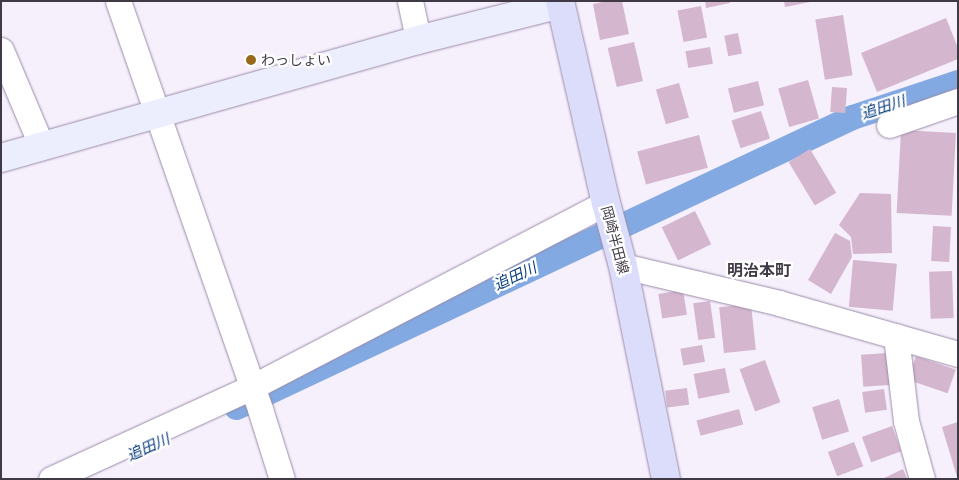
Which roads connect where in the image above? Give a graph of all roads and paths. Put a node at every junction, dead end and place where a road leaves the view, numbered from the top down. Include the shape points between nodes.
1 (118, 1) edge
2 (410, 1) edge
3 (565, 2) edge
4 (418, 40) junction
5 (1, 50) edge
6 (958, 101) edge
7 (158, 114) junction
8 (890, 125) dead end
9 (42, 147) junction
10 (1, 158) edge
11 (606, 203) junction
12 (623, 266) junction
13 (896, 336) junction
14 (958, 354) edge
15 (255, 395) junction
16 (52, 479) edge
17 (282, 479) edge
18 (666, 479) edge
19 (922, 479) edge

1 - 7 street
2 - 4 street
3 - 4 street
3 - 11 main road, 岡崎半田線
4 - 7 street
5 - 9 street
6 - 8 street
7 - 9 street
7 - 15 street
9 - 10 street
11 - 12 main road, 岡崎半田線
11 - 15 street
12 - 13 street via 779,303
12 - 18 main road, 岡崎半田線
13 - 14 street
13 - 19 street via 906,421
15 - 16 street
15 - 17 street

